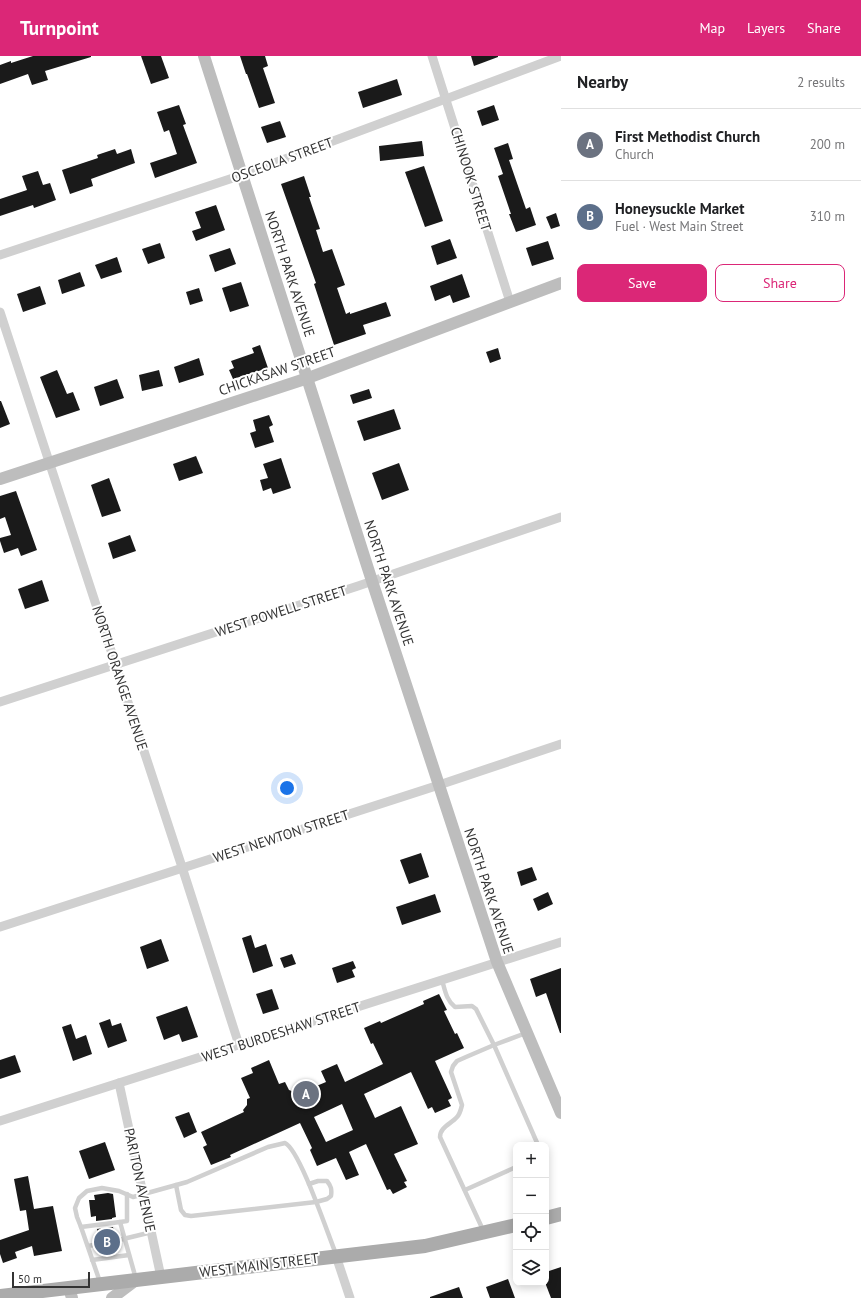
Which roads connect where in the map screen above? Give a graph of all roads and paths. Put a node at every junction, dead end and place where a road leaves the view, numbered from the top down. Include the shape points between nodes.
1 (204, 56) edge
2 (432, 56) edge
3 (561, 56) edge
4 (446, 99) junction
5 (242, 175) junction
6 (0, 254) edge
7 (561, 283) edge
8 (510, 302) junction
9 (0, 312) edge
10 (308, 378) junction
11 (49, 463) junction
12 (0, 479) edge
13 (561, 517) edge
14 (372, 581) junction
15 (116, 664) junction
16 (0, 702) edge
17 (561, 744) edge
18 (439, 785) junction
19 (182, 868) junction
20 (0, 927) edge
21 (561, 942) edge
22 (496, 962) junction
23 (442, 980) junction
24 (526, 1032) junction
25 (494, 1044) junction
26 (239, 1045) junction
27 (119, 1083) junction
28 (561, 1113) edge
29 (0, 1121) edge
30 (537, 1142) edge
31 (513, 1168) edge
32 (308, 1182) junction
33 (176, 1185) junction
34 (465, 1190) junction
35 (127, 1194) junction
36 (144, 1194) junction
37 (316, 1202) junction
38 (561, 1214) edge
39 (549, 1217) edge
40 (120, 1222) junction
41 (81, 1226) junction
42 (513, 1226) edge
43 (152, 1232) junction
44 (485, 1233) junction
45 (124, 1239) junction
46 (115, 1241) dead end
47 (99, 1244) dead end
48 (88, 1246) junction
49 (129, 1254) junction
50 (336, 1256) junction
51 (92, 1260) junction
52 (161, 1277) junction
53 (136, 1280) junction
54 (100, 1284) junction
55 (70, 1293) edge
56 (6, 1296) edge
57 (112, 1298) edge
58 (350, 1298) edge

1 - 5 street, NORTH PARK AVENUE
2 - 4 street, CHINOOK STREET
3 - 4 street, OSCEOLA STREET
4 - 5 street, OSCEOLA STREET
4 - 8 street, CHINOOK STREET
5 - 6 street, OSCEOLA STREET
5 - 10 street, NORTH PARK AVENUE
7 - 8 street, CHICKASAW STREET
8 - 10 street, CHICKASAW STREET
9 - 11 street, NORTH ORANGE AVENUE
10 - 11 street, CHICKASAW STREET
10 - 14 street, NORTH PARK AVENUE
11 - 12 street, CHICKASAW STREET
11 - 15 street, NORTH ORANGE AVENUE
13 - 14 street, WEST POWELL STREET
14 - 15 street, WEST POWELL STREET
14 - 18 street, NORTH PARK AVENUE
15 - 16 street, WEST POWELL STREET
15 - 19 street, NORTH ORANGE AVENUE
17 - 18 street, WEST NEWTON STREET
18 - 19 street, WEST NEWTON STREET
18 - 22 street, NORTH PARK AVENUE
19 - 20 street, WEST NEWTON STREET
19 - 26 street, NORTH ORANGE AVENUE
21 - 22 street, WEST BURDESHAW STREET
22 - 23 street, WEST BURDESHAW STREET
22 - 24 street, NORTH PARK AVENUE
23 - 25 lane via 451,1004 454,1007 472,1006 476,1009
23 - 26 street, WEST BURDESHAW STREET
24 - 25 lane
24 - 28 street, NORTH PARK AVENUE
25 - 30 lane
25 - 34 lane via 457,1062 451,1072 462,1104 457,1117 443,1129 440,1137
26 - 27 street, WEST BURDESHAW STREET
27 - 29 street, WEST BURDESHAW STREET
27 - 36 street, PARITON AVENUE
31 - 34 lane
32 - 33 lane via 291,1147 285,1143 268,1147
32 - 37 lane
32 - 37 lane via 322,1180 330,1186 332,1196
33 - 36 lane
33 - 37 lane via 180,1210 191,1216
34 - 44 lane
35 - 36 lane via 133,1197
35 - 40 lane via 127,1221
35 - 41 lane via 102,1188 87,1191 79,1198 75,1208
36 - 43 street, PARITON AVENUE
37 - 50 lane
38 - 39 main road
40 - 41 lane
40 - 45 lane
41 - 48 lane
42 - 44 main road, WEST MAIN STREET
43 - 45 lane
43 - 52 street, PARITON AVENUE
44 - 50 main road, WEST MAIN STREET via 425,1246
45 - 46 lane
45 - 49 lane
47 - 48 lane
48 - 51 lane
49 - 51 lane
49 - 53 lane
50 - 52 main road, WEST MAIN STREET
50 - 58 street
51 - 54 lane
52 - 53 main road, WEST MAIN STREET
53 - 54 main road, WEST MAIN STREET
53 - 57 street
54 - 55 main road, WEST MAIN STREET
55 - 56 main road, WEST MAIN STREET

